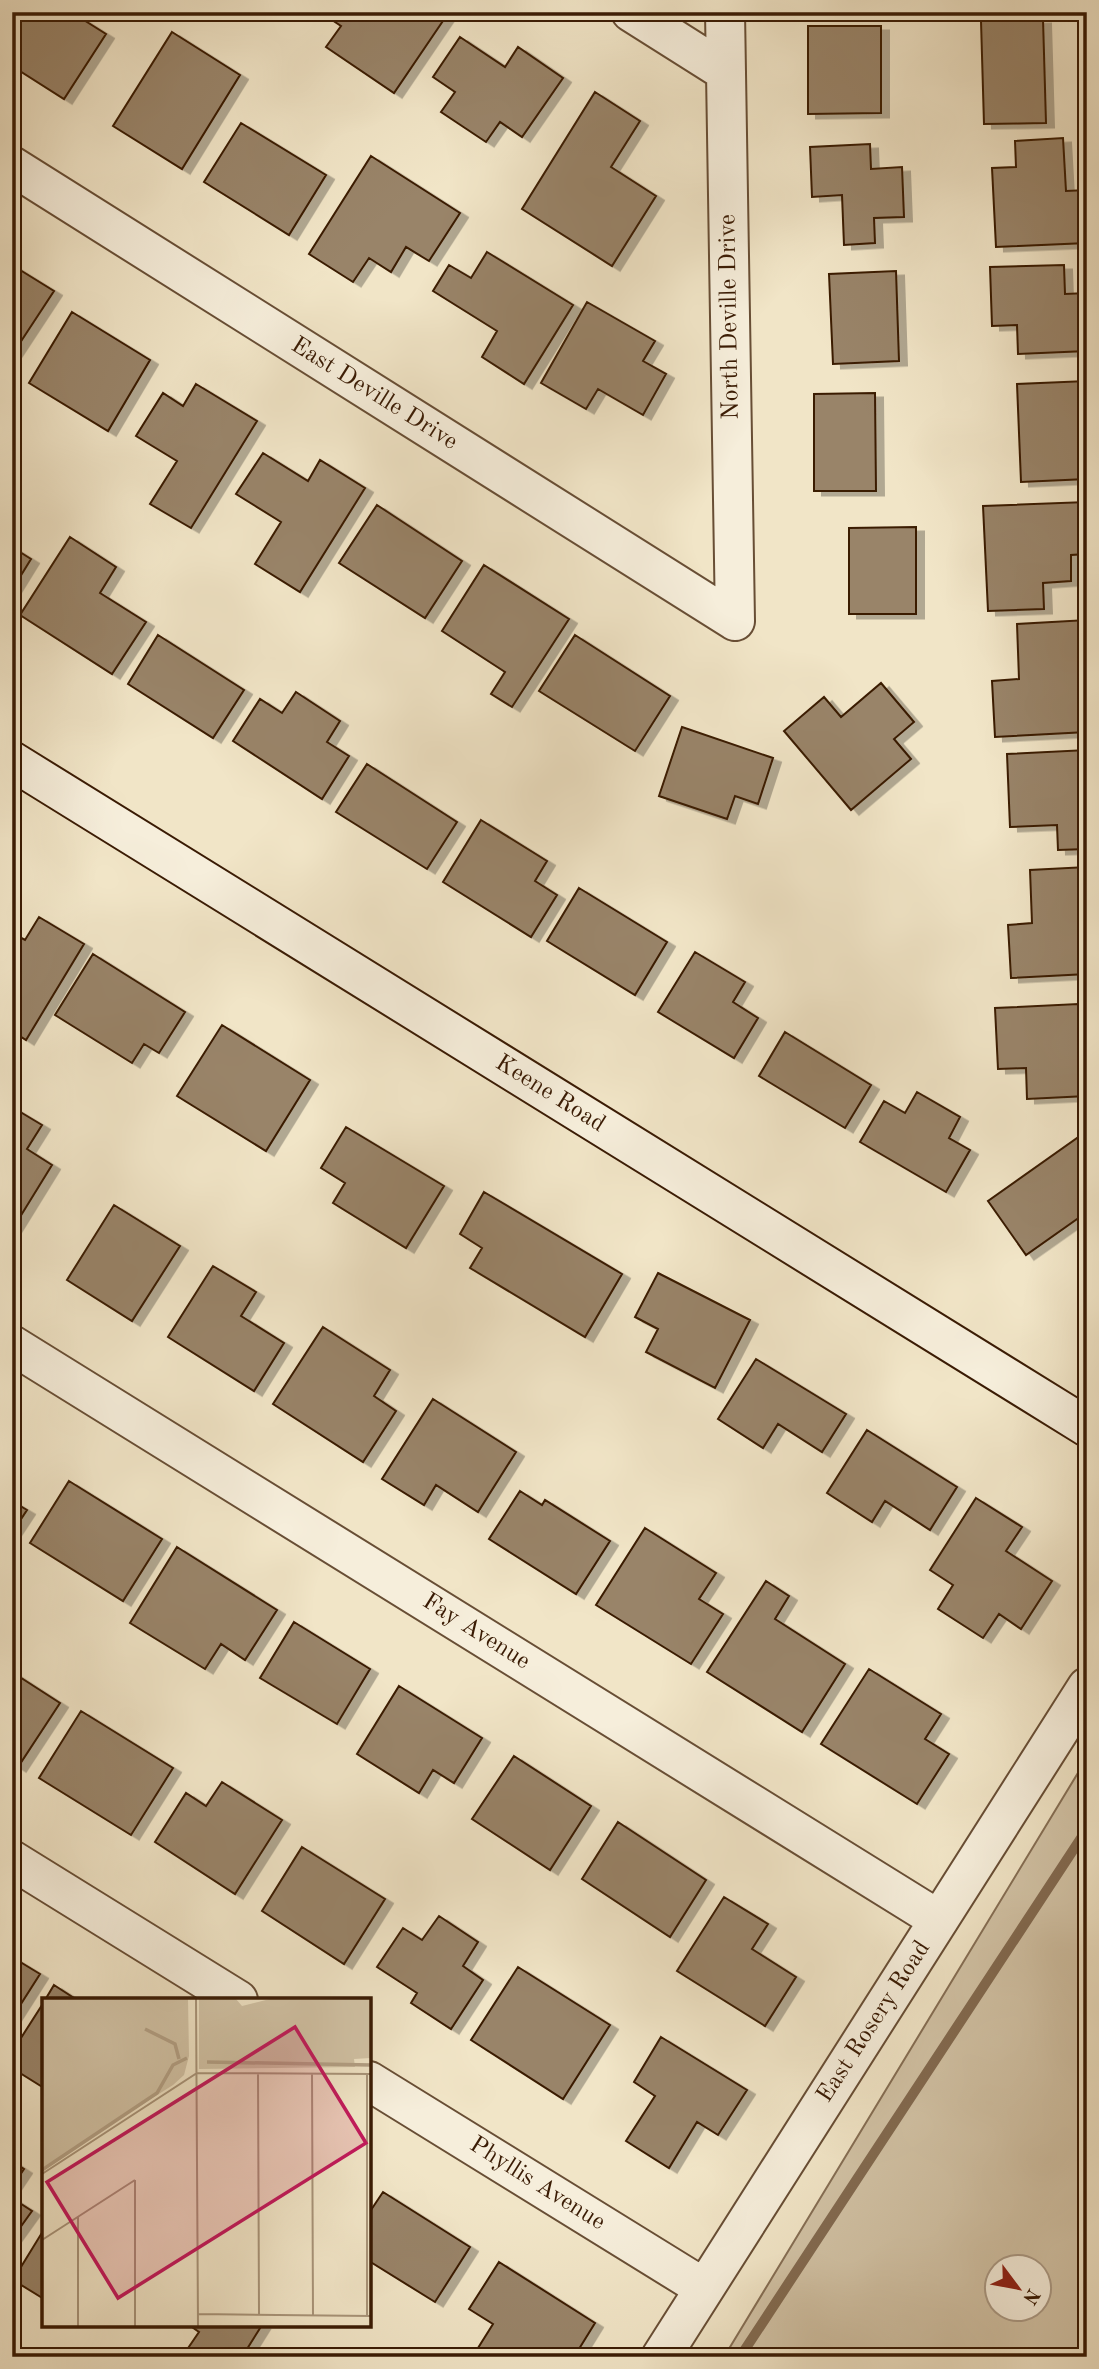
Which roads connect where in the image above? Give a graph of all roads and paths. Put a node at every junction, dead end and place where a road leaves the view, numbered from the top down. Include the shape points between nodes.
1 (631, 12) edge
2 (725, 12) edge
3 (726, 72) junction
4 (12, 166) edge
5 (735, 621) joint
6 (12, 761) edge
7 (12, 1345) edge
8 (1087, 1427) edge
9 (1087, 1687) edge
10 (12, 1860) edge
11 (939, 1920) junction
12 (235, 1998) edge
13 (371, 2082) edge
14 (704, 2288) junction
15 (661, 2357) edge

1 - 3 street
2 - 3 street, North Deville Drive
3 - 5 street, North Deville Drive
4 - 5 street, East Deville Drive
6 - 8 street, Keene Road
7 - 11 street, Fay Avenue
9 - 11 street, East Rosery Road
10 - 12 street
11 - 14 street, East Rosery Road
13 - 14 street, Phyllis Avenue
14 - 15 street, East Rosery Road

